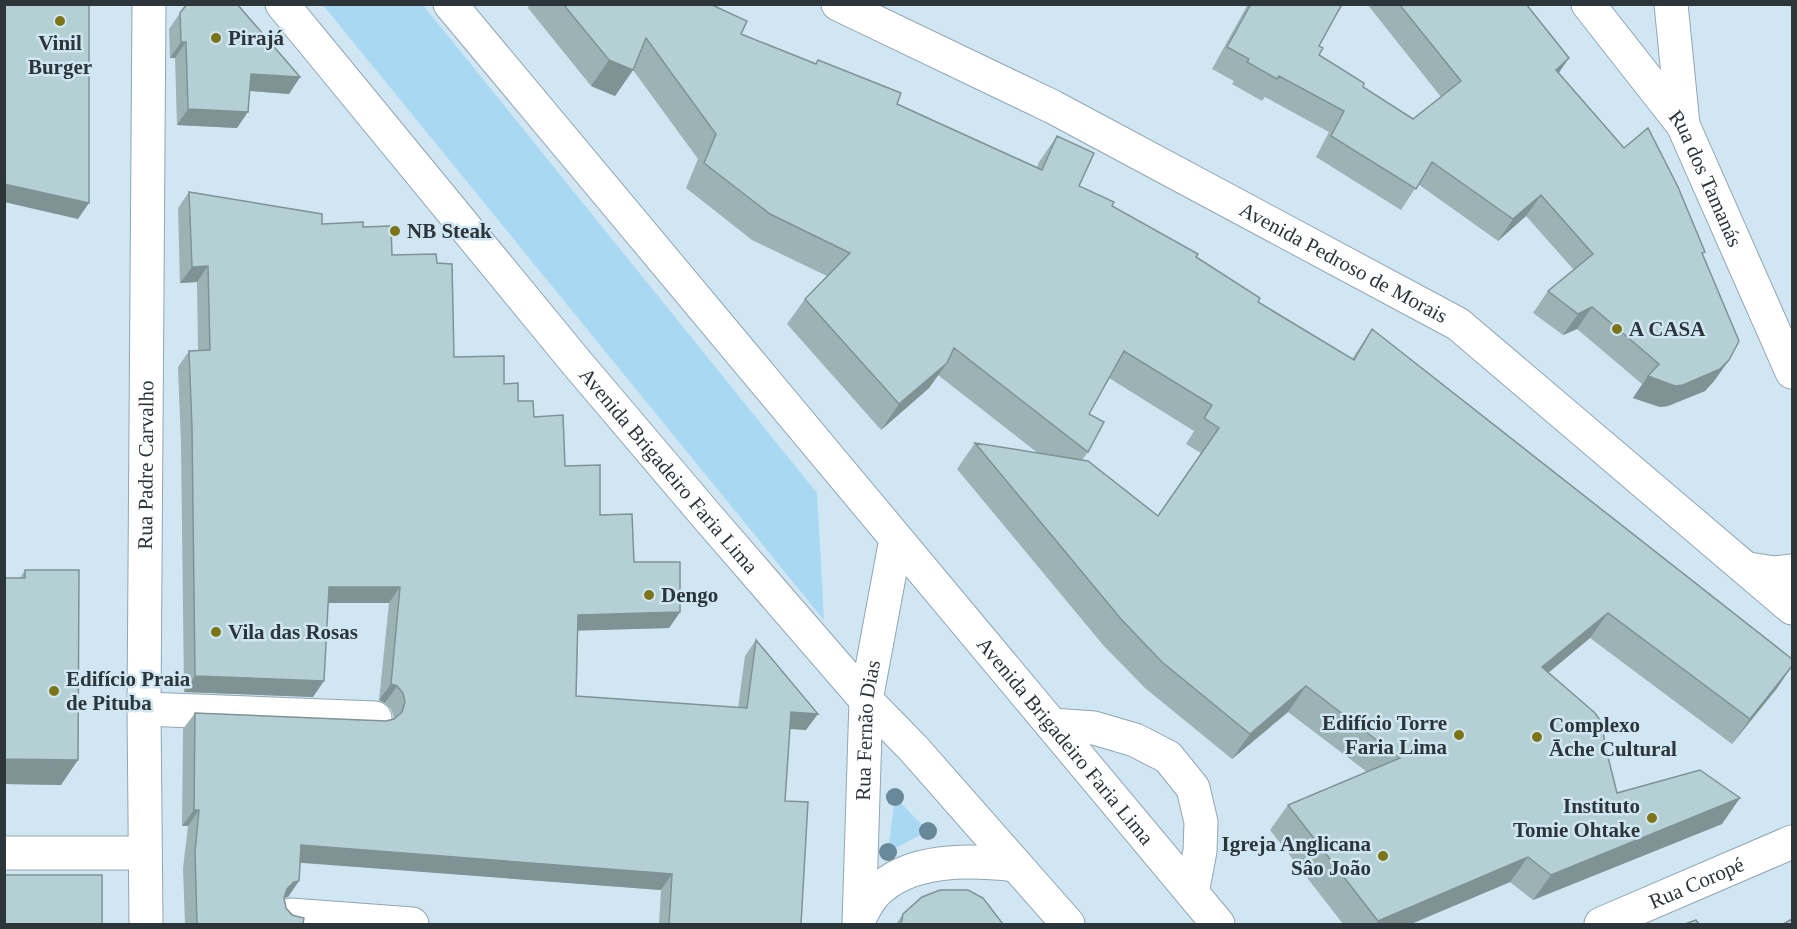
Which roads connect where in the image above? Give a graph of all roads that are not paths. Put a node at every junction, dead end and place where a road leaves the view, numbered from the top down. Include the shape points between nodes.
1 (127, 4) edge
2 (282, 4) edge
3 (450, 4) edge
4 (838, 4) edge
5 (1588, 4) edge
6 (1671, 4) edge
7 (149, 20) edge
8 (1683, 125) junction
9 (1792, 372) edge
10 (896, 539) junction
11 (1749, 570) junction
12 (1792, 571) edge
13 (1792, 608) edge
14 (866, 700) junction
15 (144, 709) junction
16 (375, 718) edge
17 (1052, 725) junction
18 (1792, 842) edge
19 (4, 853) edge
20 (145, 853) junction
21 (1016, 865) junction
22 (1192, 893) junction
23 (291, 915) edge
24 (860, 921) edge
25 (146, 924) edge
26 (412, 924) edge
27 (1068, 924) edge
28 (1218, 924) edge
29 (1601, 924) edge

1 - 7 main road
2 - 14 main road, Avenida Brigadeiro Faria Lima via 576,362
3 - 10 main road, Avenida Brigadeiro Faria Lima
4 - 11 main road, Avenida Pedroso de Morais via 1053,107 1458,324
5 - 8 main road, Rua dos Tamanás
6 - 8 main road
7 - 15 main road, Rua Padre Carvalho
8 - 9 main road, Rua dos Tamanás
10 - 14 main road, Rua Fernão Dias
10 - 17 main road, Avenida Brigadeiro Faria Lima
11 - 12 main road
11 - 13 main road, Avenida Pedroso de Morais
14 - 21 main road, Avenida Brigadeiro Faria Lima via 913,747
14 - 24 main road, Rua Fernão Dias
15 - 16 main road
15 - 20 main road, Rua Padre Carvalho
17 - 22 main road, Avenida Brigadeiro Faria Lima
17 - 22 main road via 1094,729 1135,740 1168,757 1193,788 1201,822
18 - 29 main road, Rua Coropé
19 - 20 main road
20 - 25 main road, Rua Padre Carvalho
21 - 24 main road via 943,862 913,870 875,894
21 - 27 main road, Avenida Brigadeiro Faria Lima
22 - 28 main road, Avenida Brigadeiro Faria Lima
23 - 26 main road

